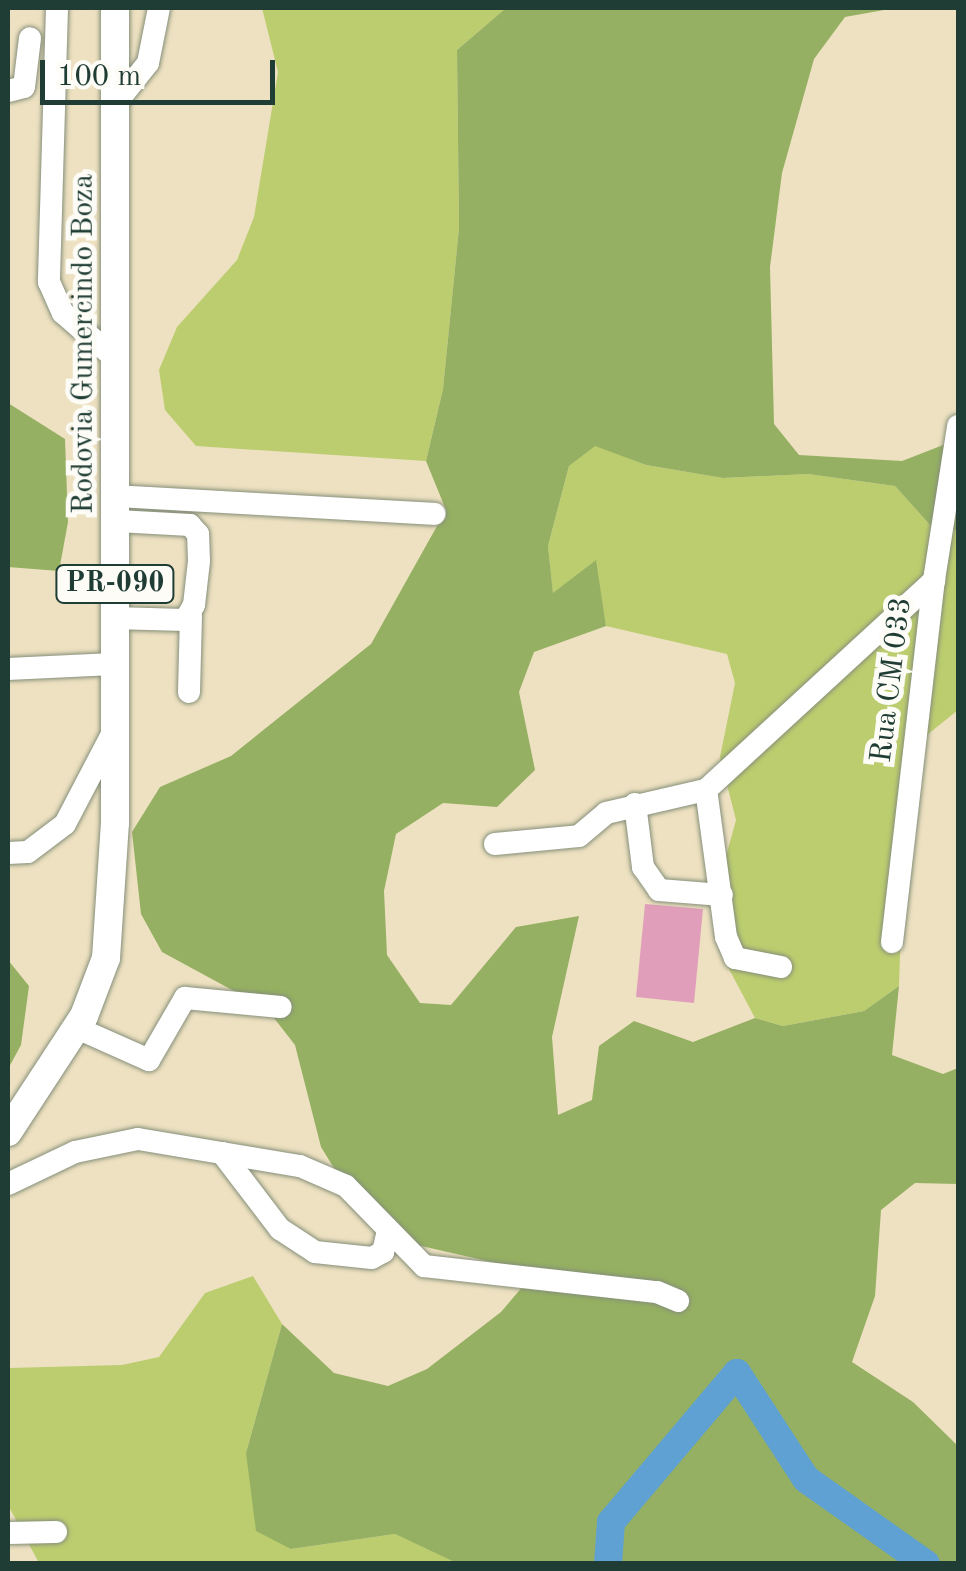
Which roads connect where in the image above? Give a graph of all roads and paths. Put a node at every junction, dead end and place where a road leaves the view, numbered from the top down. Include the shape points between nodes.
1 (57, 8) edge
2 (115, 8) edge
3 (159, 8) edge
4 (56, 37) junction
5 (18, 38) edge
6 (8, 91) edge
7 (116, 103) junction
8 (116, 359) junction
9 (958, 426) edge
10 (116, 509) junction
11 (434, 514) dead end
12 (934, 580) junction
13 (191, 616) junction
14 (113, 618) junction
15 (113, 664) junction
16 (8, 669) edge
17 (189, 692) dead end
18 (113, 732) junction
19 (706, 790) junction
20 (635, 804) junction
21 (495, 844) dead end
22 (8, 852) edge
23 (722, 895) junction
24 (892, 942) dead end
25 (781, 967) dead end
26 (281, 1006) dead end
27 (77, 1028) junction
28 (8, 1132) edge
29 (222, 1153) junction
30 (8, 1184) edge
31 (387, 1235) junction
32 (678, 1300) dead end
33 (56, 1532) dead end
34 (8, 1533) edge

1 - 4 street
2 - 7 main road, Rodovia Gumercindo Boza / PR-090
3 - 7 street via 148,64
4 - 5 street
4 - 8 street via 49,282 63,313
5 - 6 street via 24,88
7 - 8 main road, Rodovia Gumercindo Boza / PR-090
8 - 10 main road, Rodovia Gumercindo Boza / PR-090
9 - 12 street, Rua CM 033
10 - 11 street
10 - 13 street via 173,519 198,534
10 - 14 main road, Rodovia Gumercindo Boza / PR-090
12 - 19 street
12 - 24 street, Rua CM 033
13 - 14 street
13 - 17 street
14 - 15 main road, Rodovia Gumercindo Boza / PR-090
15 - 16 street
15 - 18 main road, Rodovia Gumercindo Boza / PR-090
18 - 22 street via 66,824 28,852
18 - 27 main road, Rodovia Gumercindo Boza / PR-090 via 106,958
19 - 20 street
19 - 23 street
20 - 21 street via 606,813 578,836
20 - 23 street via 643,866 658,890
23 - 25 street via 735,958
26 - 27 street via 186,998 148,1060
27 - 28 main road, Rodovia Gumercindo Boza / PR-090
29 - 30 street via 138,1139 75,1152
29 - 31 street via 300,1166 346,1186
29 - 31 street via 280,1229 315,1252 372,1258 383,1252
31 - 32 street via 424,1266 657,1292
33 - 34 street

